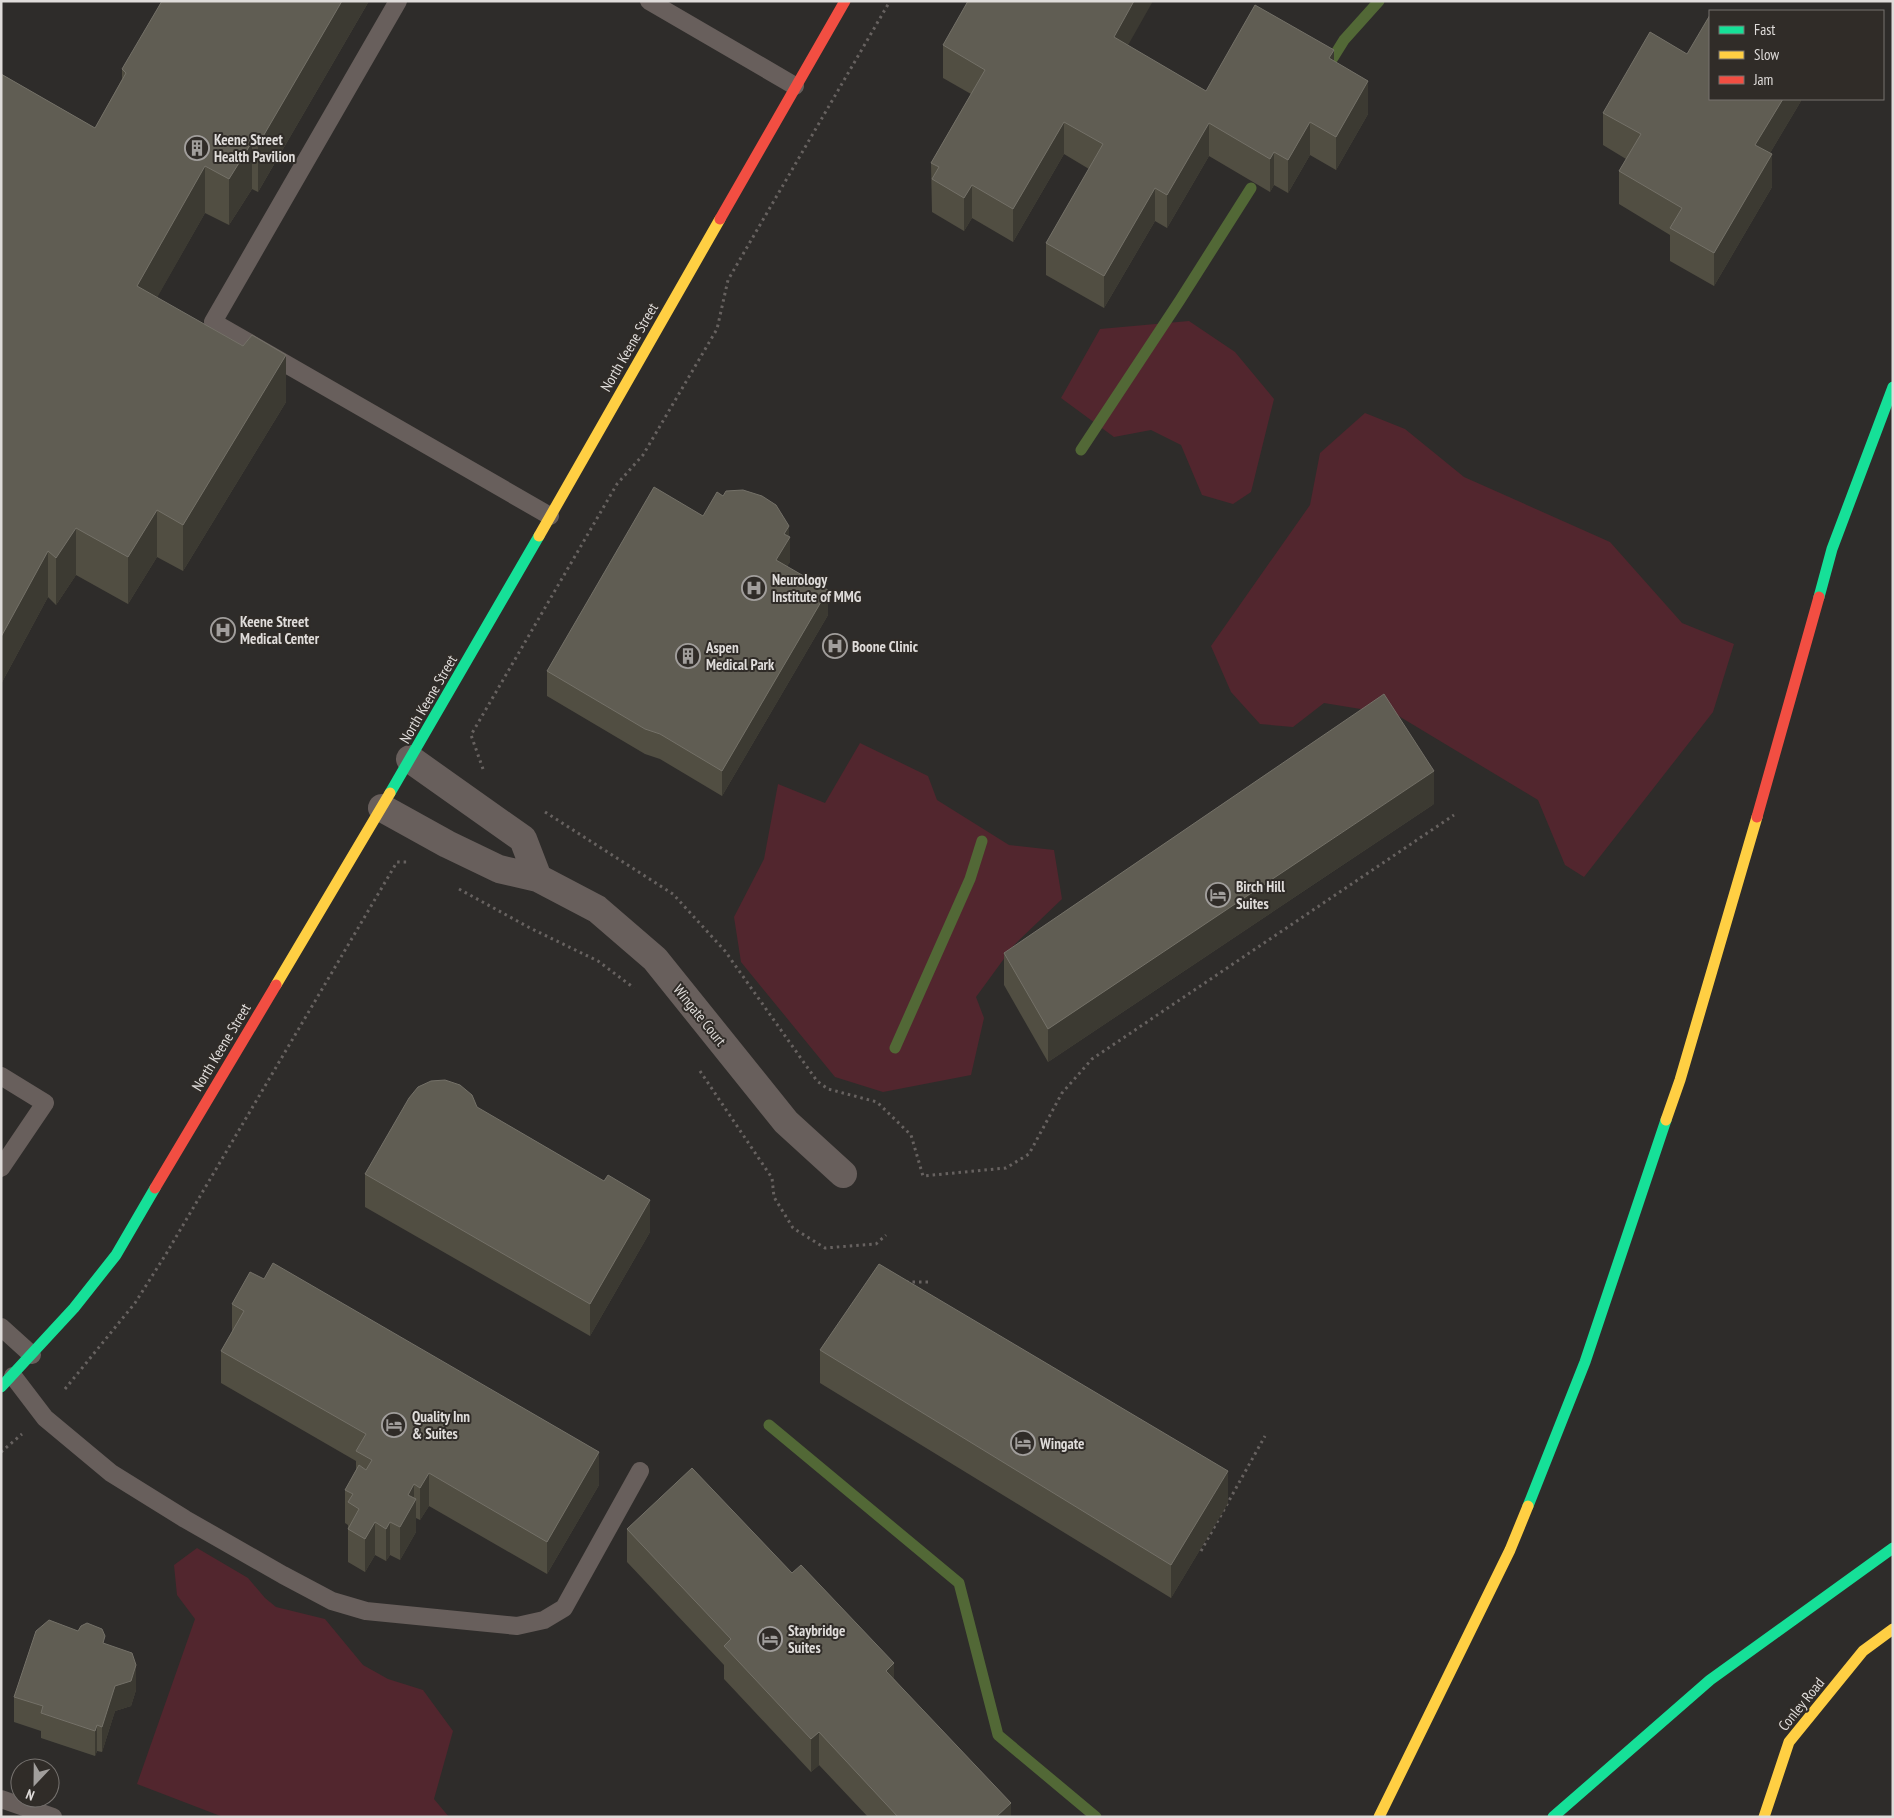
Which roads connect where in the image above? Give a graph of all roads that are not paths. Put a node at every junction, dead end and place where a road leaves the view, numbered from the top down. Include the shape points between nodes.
1 (398, 1) edge
2 (649, 1) edge
3 (845, 1) edge
4 (795, 86) junction
5 (1893, 387) edge
6 (550, 516) junction
7 (410, 759) junction
8 (382, 808) junction
9 (538, 878) junction
10 (1, 1076) edge
11 (1, 1168) edge
12 (843, 1174) dead end
13 (1, 1327) edge
14 (32, 1355) junction
15 (7, 1381) edge
16 (640, 1471) dead end
17 (1893, 1548) edge
18 (1893, 1629) edge
19 (1, 1799) edge
20 (53, 1817) edge
21 (1379, 1817) edge
22 (1553, 1817) edge
23 (1764, 1817) edge

1 - 6 lane via 213,322
2 - 4 lane
3 - 4 main road, North Keene Street
4 - 6 main road, North Keene Street
5 - 21 main road via 1832,549 1680,1080 1585,1362 1510,1550
6 - 7 main road, North Keene Street
7 - 8 main road, North Keene Street
7 - 9 street via 523,839
8 - 9 street, Wingate Court via 499,870
8 - 14 main road, North Keene Street via 116,1255
9 - 12 street, Wingate Court via 597,909 655,959 786,1122
10 - 11 lane via 45,1103
13 - 14 lane
14 - 15 main road, North Keene Street
15 - 16 lane via 45,1418 111,1473 283,1575 332,1601 366,1611 517,1626 544,1620 564,1608
17 - 22 main road via 1710,1680
18 - 23 main road, Conley Road via 1863,1651 1789,1742
19 - 20 lane

